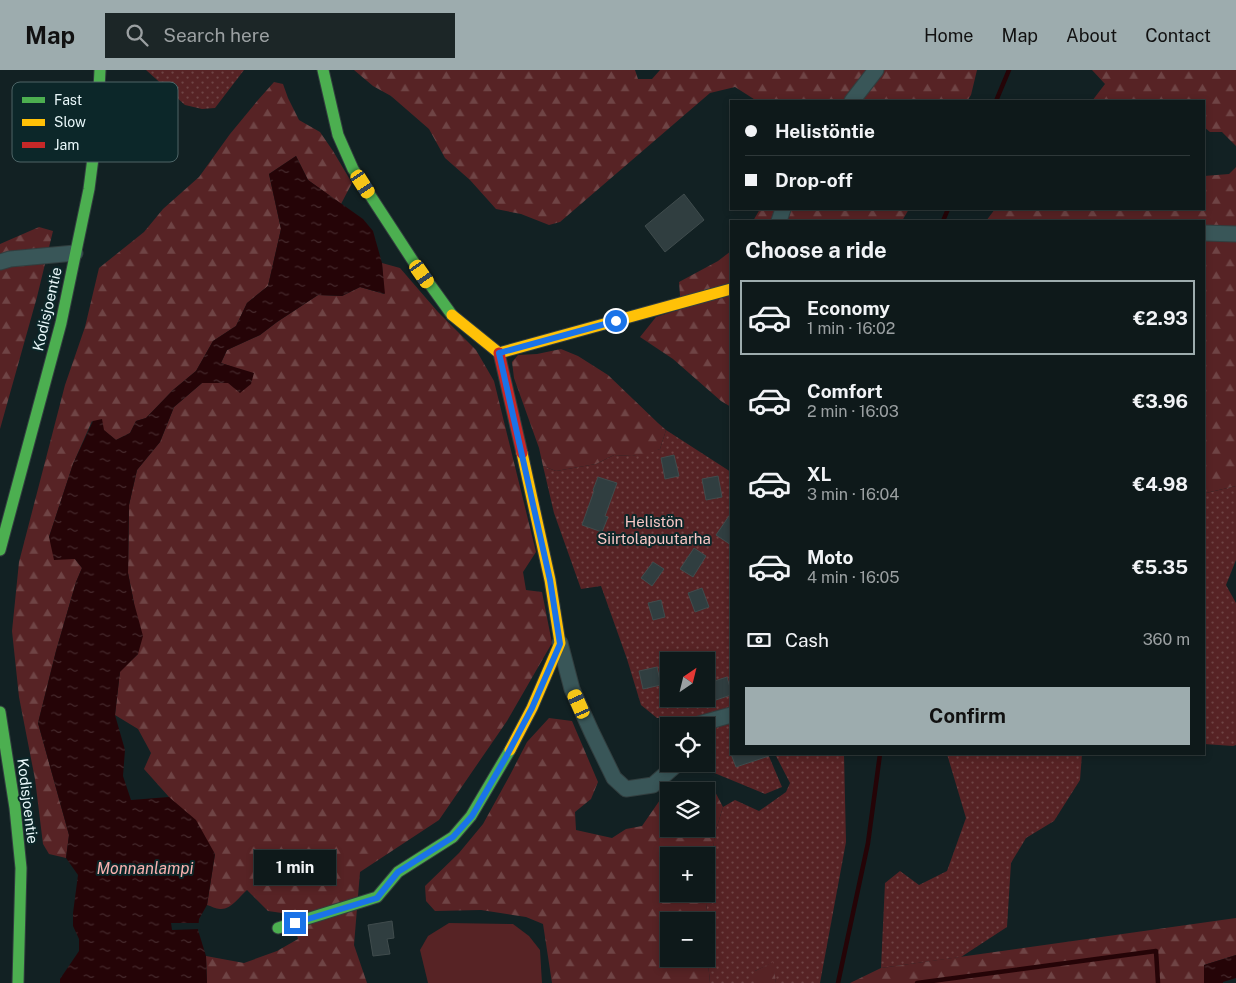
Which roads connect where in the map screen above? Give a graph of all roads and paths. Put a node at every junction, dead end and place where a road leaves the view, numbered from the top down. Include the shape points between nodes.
1 (323, 70) edge
2 (876, 70) edge
3 (853, 100) edge
4 (92, 162) edge
5 (1205, 233) edge
6 (1236, 234) edge
7 (75, 253) junction
8 (0, 262) edge
9 (730, 289) edge
10 (499, 353) junction
11 (0, 550) edge
12 (560, 644) junction
13 (0, 712) edge
14 (730, 715) edge
15 (715, 720) edge
16 (667, 772) edge
17 (278, 928) dead end
18 (18, 983) edge

1 - 10 street via 338,135 353,169 452,316
2 - 3 street
4 - 7 street, Kodisjoentie
5 - 6 street
7 - 8 street
7 - 11 street, Kodisjoentie via 61,322
9 - 10 street
10 - 12 street via 550,580
12 - 16 street via 572,689 614,778 626,789 652,785
12 - 17 street via 506,757 472,816 453,837 398,872 377,898
13 - 18 street, Kodisjoentie via 21,868
14 - 15 street

